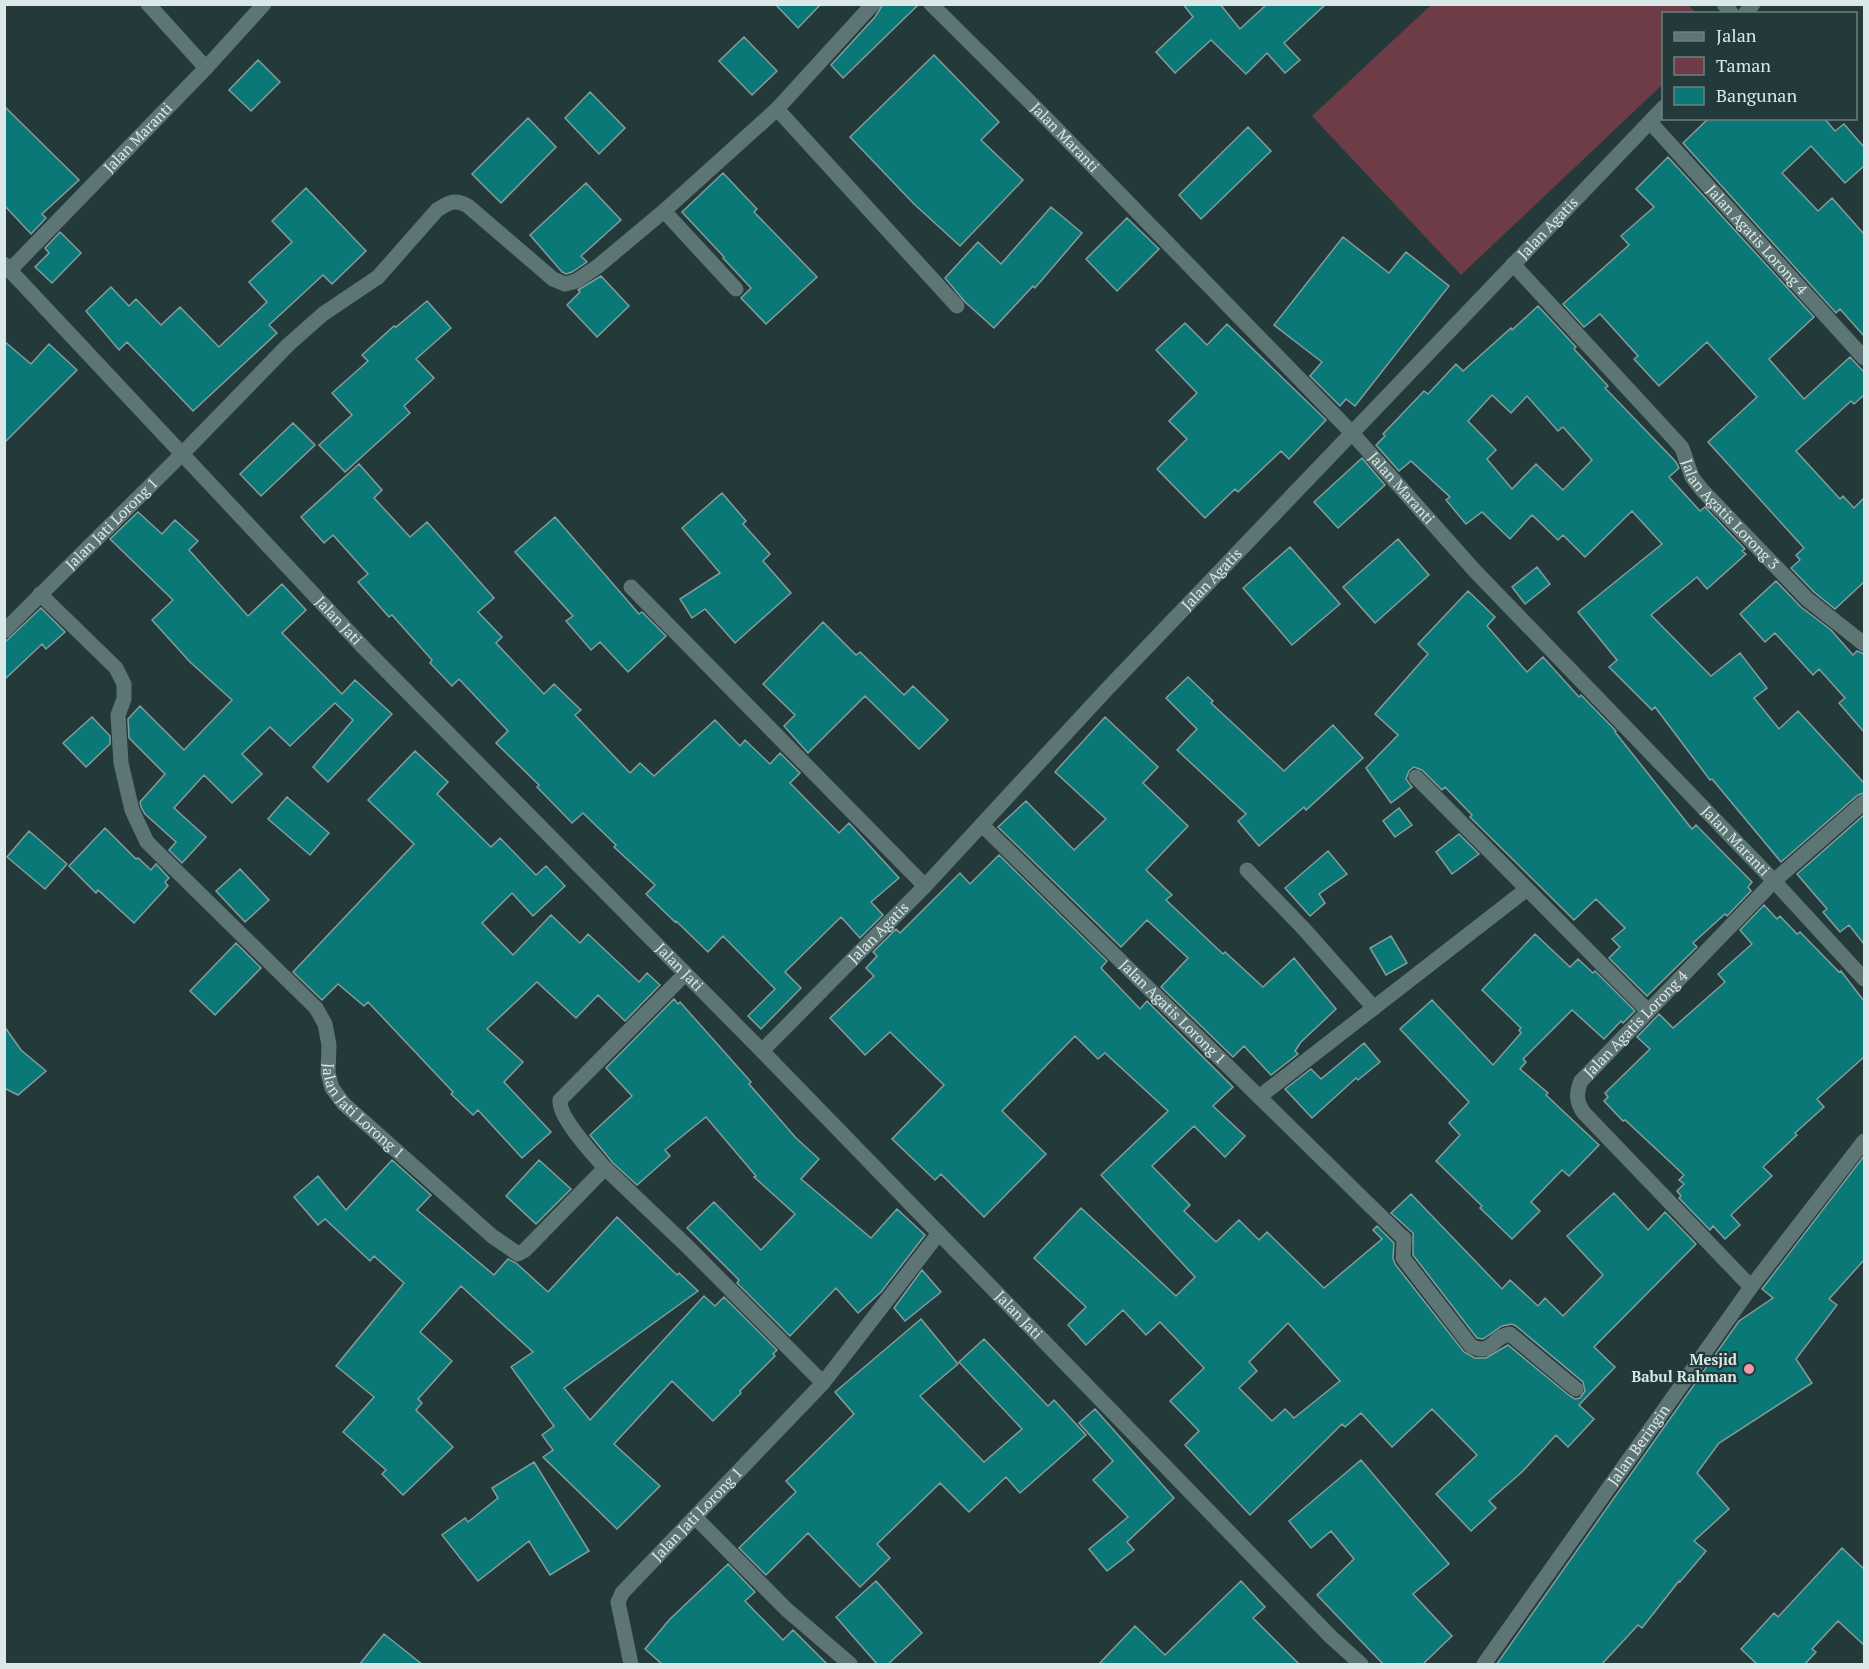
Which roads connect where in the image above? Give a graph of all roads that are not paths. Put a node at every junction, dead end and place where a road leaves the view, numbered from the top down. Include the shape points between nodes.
1 (148, 4) edge
2 (264, 4) edge
3 (873, 4) edge
4 (931, 4) edge
5 (206, 68) junction
6 (777, 108) junction
7 (1662, 109) edge
8 (1650, 122) junction
9 (664, 211) junction
10 (1513, 264) junction
11 (7, 267) edge
12 (736, 289) dead end
13 (957, 306) dead end
14 (1864, 358) edge
15 (1352, 433) junction
16 (182, 454) junction
17 (631, 587) dead end
18 (40, 594) junction
19 (4, 632) edge
20 (1864, 644) edge
21 (1416, 777) dead end
22 (1864, 802) edge
23 (982, 825) junction
24 (1247, 870) dead end
25 (1774, 881) junction
26 (925, 886) junction
27 (1527, 889) junction
28 (685, 975) junction
29 (1864, 979) edge
30 (1374, 1008) junction
31 (1648, 1011) junction
32 (762, 1051) junction
33 (1259, 1097) junction
34 (1864, 1141) edge
35 (605, 1168) junction
36 (939, 1233) junction
37 (1751, 1287) junction
38 (823, 1383) junction
39 (1576, 1389) dead end
40 (695, 1517) junction
41 (631, 1665) edge
42 (850, 1665) edge
43 (1361, 1665) edge
44 (1484, 1665) edge

1 - 5 street
2 - 5 street, Jalan Maranti
3 - 6 street
4 - 15 street, Jalan Maranti
5 - 11 street, Jalan Maranti
6 - 9 street
6 - 13 street
7 - 8 street, Jalan Agatis
8 - 10 street, Jalan Agatis
8 - 14 street, Jalan Agatis Lorong 4
9 - 12 street
9 - 16 street, Jalan Jati Lorong 1 via 597,267 565,284 553,279 468,206 449,202 437,210 378,277 323,314 288,345
10 - 15 street, Jalan Agatis
10 - 20 street, Jalan Agatis Lorong 3 via 1682,448 1692,477 1702,490 1807,599
11 - 16 street, Jalan Jati
15 - 23 street, Jalan Agatis
15 - 25 street, Jalan Maranti via 1475,571
16 - 18 street, Jalan Jati Lorong 1
16 - 28 street, Jalan Jati via 372,657
17 - 26 street
18 - 19 street, Jalan Jati Lorong 1
18 - 35 street, Jalan Jati Lorong 1 via 116,668 124,684 118,715 121,763 132,810 147,842 316,1008 326,1024 332,1088 344,1104 492,1236 518,1254
21 - 27 street
22 - 25 street, Jalan Agatis Lorong 4
23 - 26 street, Jalan Agatis
23 - 33 street, Jalan Agatis Lorong 1
24 - 30 street
25 - 29 street, Jalan Maranti
25 - 31 street, Jalan Agatis Lorong 4
26 - 32 street, Jalan Agatis
27 - 30 street
27 - 31 street
28 - 32 street, Jalan Jati
28 - 35 street via 560,1100 559,1108
30 - 33 street
31 - 37 street, Jalan Agatis Lorong 4 via 1581,1081 1577,1100 1584,1113
32 - 36 street, Jalan Jati
33 - 39 street, Jalan Agatis Lorong 1 via 1404,1238 1403,1258 1471,1346 1485,1349 1510,1334
34 - 37 street, Jalan Beringin
35 - 38 street
36 - 38 street, Jalan Jati Lorong 1
36 - 43 street, Jalan Jati
37 - 44 street, Jalan Beringin
38 - 40 street, Jalan Jati Lorong 1
40 - 41 street, Jalan Jati Lorong 1 via 622,1593 618,1602
40 - 42 street via 786,1609

